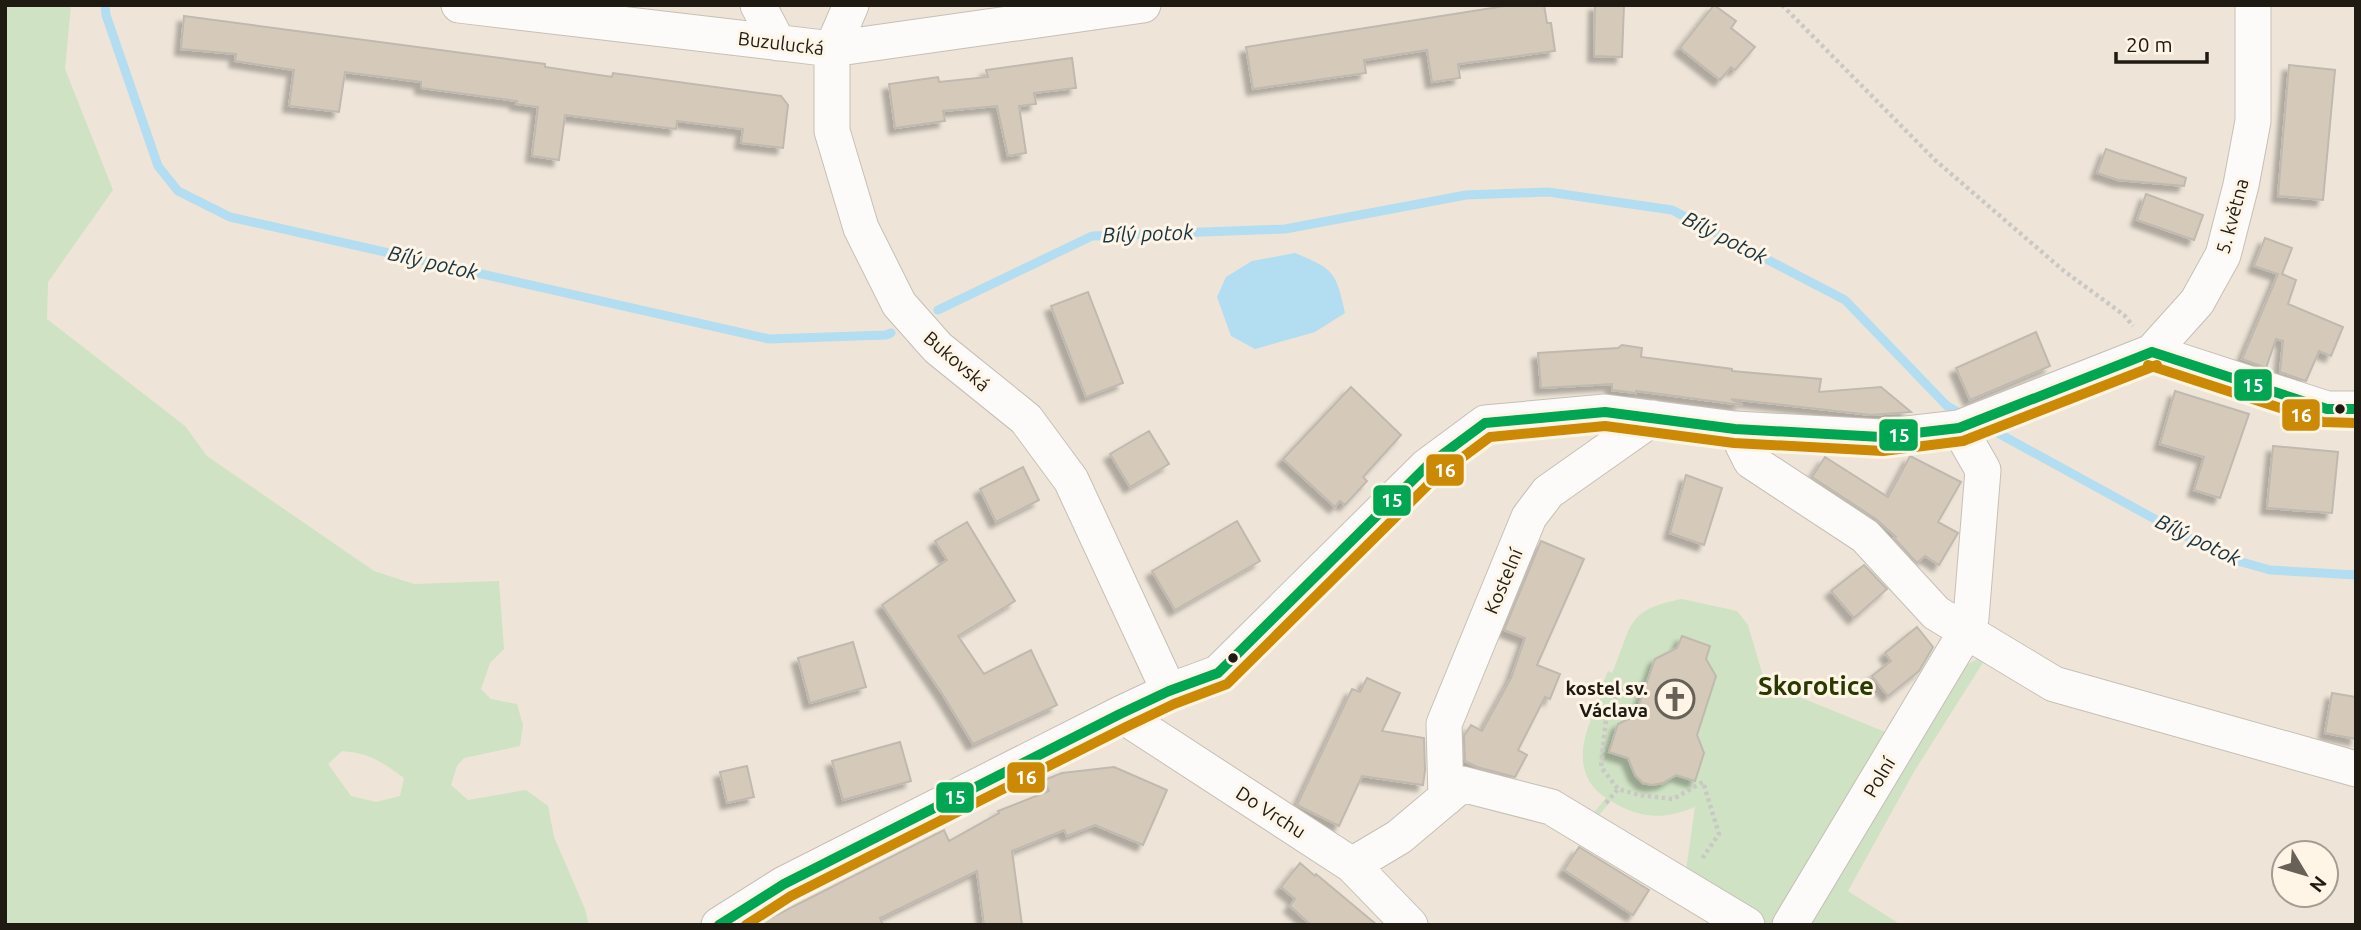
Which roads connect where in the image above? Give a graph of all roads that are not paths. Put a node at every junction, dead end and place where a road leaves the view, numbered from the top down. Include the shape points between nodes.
1 (459, 5) edge
2 (758, 5) edge
3 (851, 5) edge
4 (1143, 5) edge
5 (2253, 5) edge
6 (778, 43) junction
7 (832, 49) junction
8 (2152, 352) junction
9 (2356, 409) edge
10 (1653, 418) junction
11 (1960, 428) junction
12 (1735, 429) junction
13 (1967, 630) junction
14 (1169, 691) junction
15 (1120, 714) junction
16 (2356, 769) edge
17 (1446, 798) junction
18 (1352, 865) junction
19 (719, 925) edge
20 (1410, 925) edge
21 (1747, 925) edge
22 (1790, 925) edge

1 - 6 street, Buzulucká
2 - 6 street
3 - 7 street, Bukovská
4 - 7 street, Buzulucká
5 - 8 street, 5. května via 2253,121 2223,255 2197,302
6 - 7 street, Buzulucká
7 - 14 street, Bukovská via 832,131 861,228 899,304 938,348 1026,419 1070,480
8 - 9 street via 2327,408
8 - 11 street, 5. května
10 - 12 street, 5. května
10 - 14 street, 5. května via 1605,412 1485,423 1427,466 1218,673
10 - 17 street, Kostelní via 1548,492 1530,517 1444,724
11 - 12 street, 5. května via 1881,437
11 - 13 street, Polní via 1983,470
12 - 13 street via 1751,461 1865,537 1936,613
13 - 16 street via 2054,684
13 - 22 street, Polní
14 - 15 street, 5. května
15 - 18 street, Do Vrchu
15 - 19 street, 5. května via 784,884
17 - 18 street via 1399,837
17 - 21 street via 1462,784 1551,807
18 - 20 street, Do Vrchu

